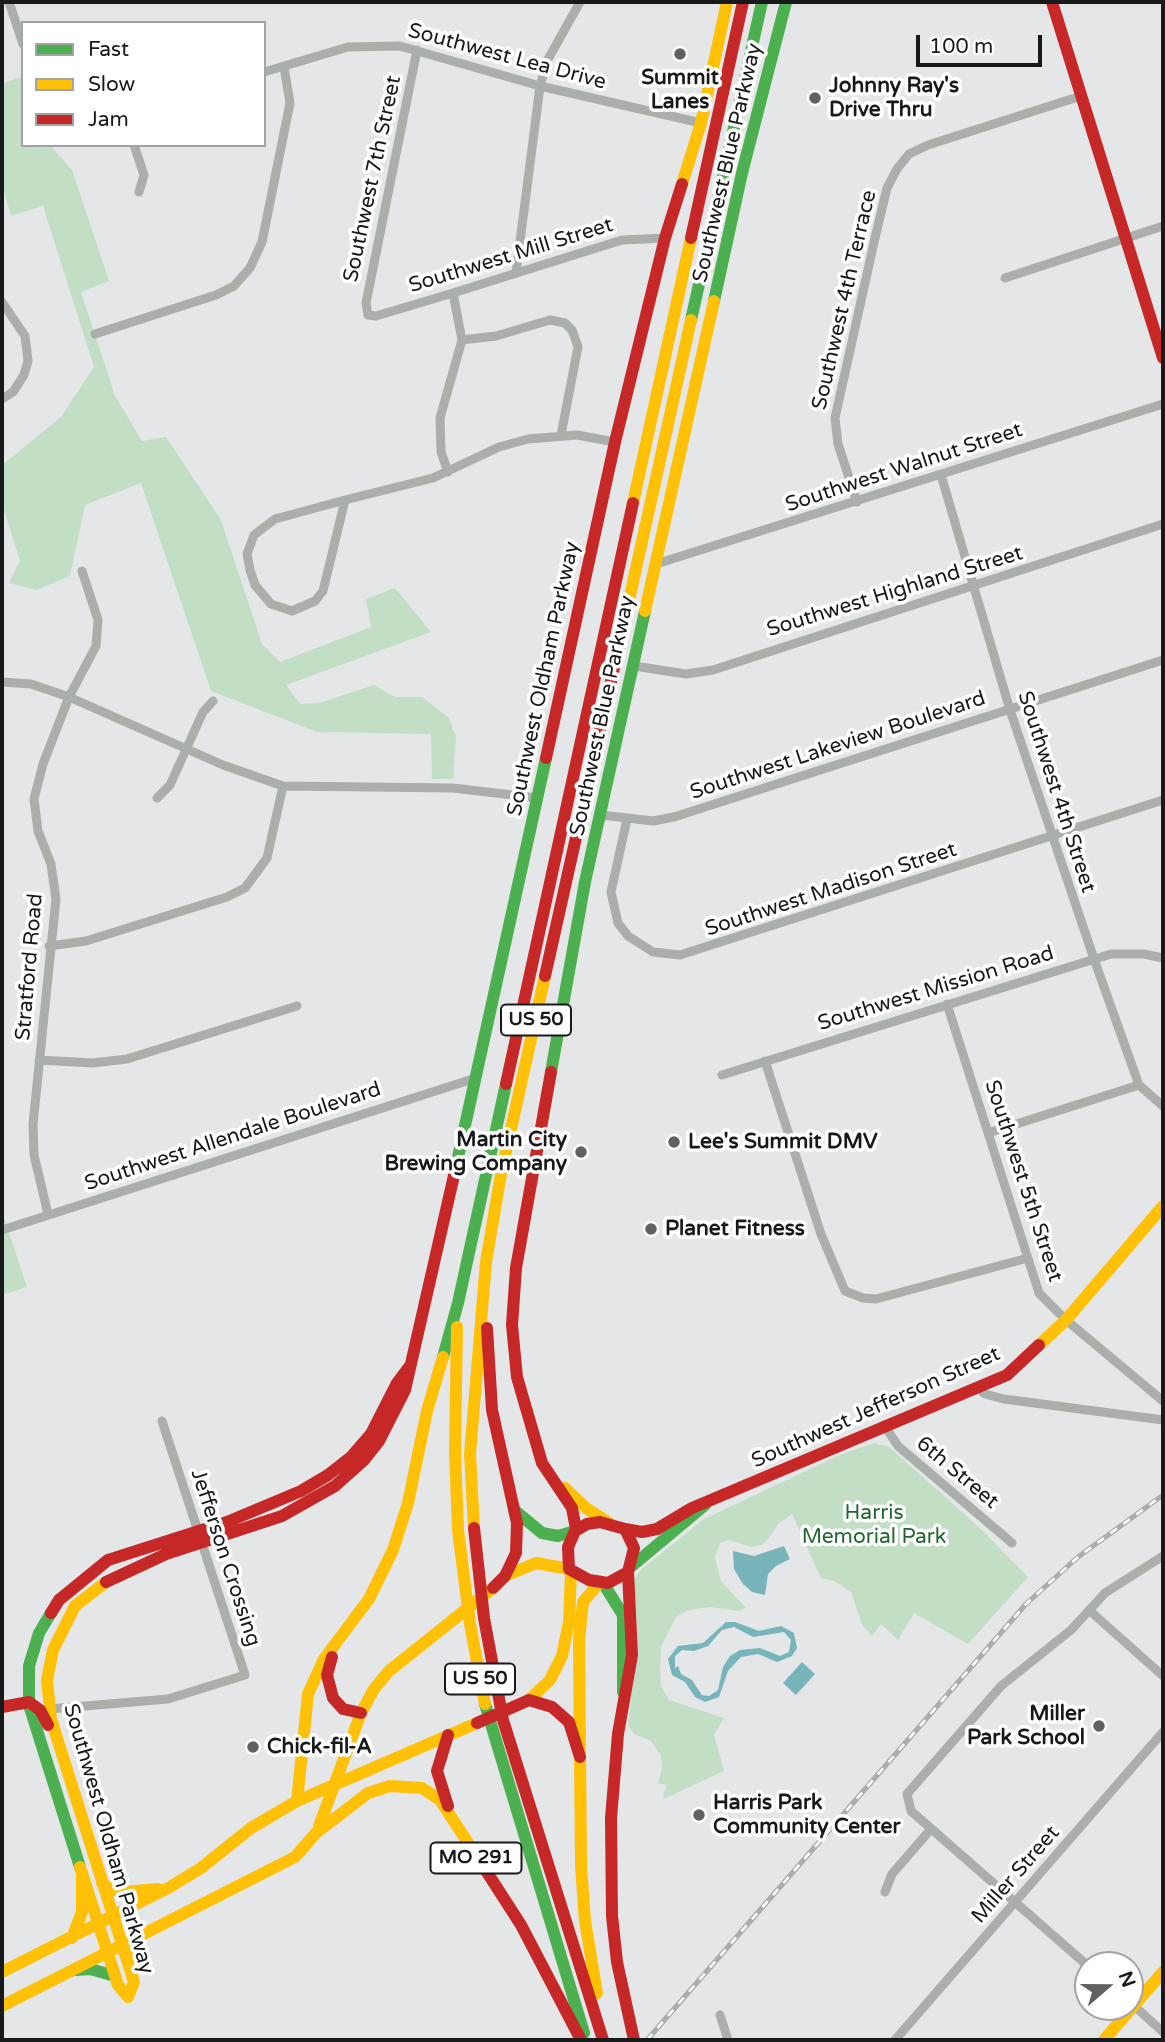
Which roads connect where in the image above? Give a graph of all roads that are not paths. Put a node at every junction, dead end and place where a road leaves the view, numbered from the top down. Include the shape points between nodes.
1 (9, 2) edge
2 (580, 2) edge
3 (727, 2) edge
4 (743, 2) edge
5 (762, 2) edge
6 (786, 2) edge
7 (1052, 2) edge
8 (21, 38) edge
9 (417, 50) junction
10 (284, 66) junction
11 (266, 71) edge
12 (540, 86) junction
13 (1081, 96) junction
14 (701, 122) junction
15 (135, 147) edge
16 (139, 192) dead end
17 (1163, 226) edge
18 (1126, 238) junction
19 (665, 239) junction
20 (516, 273) junction
21 (1005, 278) dead end
22 (453, 293) junction
23 (2, 302) edge
24 (368, 315) joint
25 (95, 334) dead end
26 (462, 340) junction
27 (1163, 358) edge
28 (2, 399) edge
29 (1163, 404) edge
30 (561, 435) junction
31 (615, 442) junction
32 (448, 472) junction
33 (941, 475) junction
34 (345, 500) junction
35 (858, 502) junction
36 (1163, 524) edge
37 (656, 564) junction
38 (82, 571) dead end
39 (972, 588) junction
40 (1163, 660) edge
41 (634, 666) junction
42 (2, 682) edge
43 (69, 697) junction
44 (213, 701) dead end
45 (1010, 709) junction
46 (186, 749) junction
47 (283, 786) junction
48 (158, 798) dead end
49 (538, 799) junction
50 (1163, 800) edge
51 (601, 815) junction
52 (627, 820) junction
53 (1051, 836) junction
54 (49, 946) junction
55 (1163, 958) edge
56 (1094, 959) junction
57 (947, 1004) junction
58 (297, 1006) dead end
59 (40, 1060) junction
60 (765, 1061) junction
61 (722, 1075) dead end
62 (476, 1078) junction
63 (1139, 1085) junction
64 (1163, 1106) edge
65 (988, 1133) junction
66 (1163, 1206) edge
67 (48, 1214) junction
68 (2, 1230) edge
69 (1028, 1258) junction
70 (486, 1262) junction
71 (458, 1303) junction
72 (1066, 1320) junction
73 (976, 1387) junction
74 (1163, 1401) edge
75 (1163, 1420) edge
76 (162, 1421) dead end
77 (884, 1425) junction
78 (536, 1444) junction
79 (705, 1505) junction
80 (513, 1508) junction
81 (608, 1522) junction
82 (625, 1528) junction
83 (576, 1530) junction
84 (199, 1538) junction
85 (1012, 1543) dead end
86 (1163, 1556) edge
87 (630, 1569) junction
88 (570, 1571) junction
89 (505, 1576) junction
90 (601, 1583) junction
91 (1089, 1610) junction
92 (339, 1638) junction
93 (32, 1652) junction
94 (1163, 1676) edge
95 (623, 1696) junction
96 (29, 1702) junction
97 (525, 1702) junction
98 (2, 1707) edge
99 (49, 1709) junction
100 (361, 1713) junction
101 (1163, 1732) edge
102 (454, 1733) junction
103 (55, 1737) junction
104 (580, 1757) junction
105 (335, 1784) junction
106 (297, 1801) junction
107 (455, 1823) junction
108 (931, 1829) junction
109 (316, 1833) junction
110 (82, 1873) junction
111 (102, 1883) junction
112 (170, 1887) junction
113 (885, 1892) dead end
114 (1016, 1902) junction
115 (113, 1917) junction
116 (99, 1924) junction
117 (137, 1936) junction
118 (72, 1938) junction
119 (122, 1943) junction
120 (107, 1951) junction
121 (1074, 1954) edge
122 (70, 1970) junction
123 (2, 1972) edge
124 (1163, 1972) edge
125 (115, 1976) junction
126 (132, 1977) junction
127 (1144, 1992) edge
128 (2, 2006) edge
129 (720, 2015) dead end
130 (1144, 2015) edge
131 (1119, 2021) edge
132 (1163, 2032) edge
133 (584, 2040) edge
134 (604, 2040) edge
135 (634, 2040) edge
136 (728, 2040) edge
137 (895, 2040) edge
138 (1104, 2040) edge

1 - 8 street
2 - 12 street via 547,61
3 - 14 main road, Southwest Oldham Parkway
4 - 71 main road, US 50
5 - 70 main road, US 50 via 501,1174
6 - 37 main road, Southwest Blue Parkway via 742,173
7 - 13 main road
9 - 10 street, Southwest Lea Drive via 367,45
9 - 12 street, Southwest Lea Drive
9 - 24 street, Southwest 7th Street via 366,303
10 - 11 street, Southwest Lea Drive
10 - 25 street via 290,103 262,242 250,268 234,286 216,295
12 - 14 street, Southwest Lea Drive
12 - 20 street
13 - 18 main road
13 - 35 street, Southwest 4th Terrace via 951,138 909,155 897,169 874,238 835,418 838,444
14 - 19 main road, Southwest Oldham Parkway
15 - 16 street via 144,175
17 - 18 street
18 - 21 street
18 - 27 main road
19 - 20 street, Southwest Mill Street via 622,240
19 - 31 main road, Southwest Oldham Parkway
20 - 22 street, Southwest Mill Street
22 - 24 street, Southwest Mill Street
22 - 26 street
23 - 28 street via 25,337 28,361 13,392
26 - 30 street via 496,336 550,320 565,323 578,347
26 - 32 street via 440,418 441,452
29 - 33 street, Southwest Walnut Street
30 - 31 street
30 - 32 street via 499,447
31 - 49 main road, Southwest Oldham Parkway
32 - 34 street
33 - 35 street, Southwest Walnut Street
33 - 39 street, Southwest 4th Street
34 - 34 street via 275,519 254,535 247,554 250,569 255,586 271,604 292,611 316,601 323,591
35 - 37 street, Southwest Walnut Street
36 - 39 street, Southwest Highland Street
37 - 41 main road, Southwest Blue Parkway
38 - 43 street, Stratford Road via 97,620 96,646
39 - 41 street, Southwest Highland Street via 713,670 686,674
39 - 45 street, Southwest 4th Street
40 - 45 street, Southwest Lakeview Boulevard
41 - 51 main road, Southwest Blue Parkway
42 - 43 street via 31,684
43 - 46 street
43 - 54 street, Stratford Road via 34,799 56,899
44 - 46 street
45 - 52 street, Southwest Lakeview Boulevard via 674,817
45 - 53 street, Southwest 4th Street
46 - 47 street
46 - 48 street via 170,785
47 - 49 street via 453,788
47 - 54 street via 267,858 245,888 86,941
49 - 62 main road, Southwest Oldham Parkway
50 - 53 street, Southwest Madison Street
51 - 52 street, Southwest Lakeview Boulevard
51 - 78 main road, Southwest Blue Parkway via 516,1268 512,1325 517,1377
52 - 53 street, Southwest Madison Street via 611,892 618,923 653,952 673,955 747,936
53 - 56 street, Southwest 4th Street
54 - 59 street, Stratford Road
55 - 56 street, Southwest Mission Road via 1129,953
56 - 57 street, Southwest Mission Road
56 - 63 street, Southwest 4th Street
57 - 60 street, Southwest Mission Road
57 - 65 street, Southwest 5th Street
58 - 59 street via 127,1059 93,1063
59 - 67 street, Stratford Road via 34,1155
60 - 61 street, Southwest Mission Road
60 - 69 street via 821,1234 845,1291 876,1299
62 - 67 street, Southwest Allendale Boulevard
62 - 84 main road, Southwest Oldham Parkway via 409,1367 371,1434 323,1486
63 - 64 street, Southwest 4th Street
63 - 65 street
65 - 69 street, Southwest 5th Street
66 - 72 main road, Southwest Jefferson Street
67 - 68 street, Southwest Allendale Boulevard
69 - 72 street, Southwest 5th Street via 1039,1293
70 - 80 main road via 488,1377 498,1449
70 - 134 main road, US 50 via 470,1454 484,1618 503,1720
71 - 92 main road via 393,1550 369,1599
71 - 133 main road, US 50 via 455,1452 458,1530 470,1624 492,1735
72 - 73 main road, Southwest Jefferson Street via 1025,1362
72 - 74 street, Southwest 5th Street
73 - 75 street via 1004,1399
73 - 77 main road, Southwest Jefferson Street
76 - 84 street, Jefferson Crossing
77 - 79 main road, Southwest Jefferson Street
77 - 85 street, 6th Street via 898,1446
78 - 81 main road, Southwest Blue Parkway via 570,1493
78 - 83 main road, Southwest Blue Parkway via 542,1463 572,1508
79 - 82 main road, Southwest Jefferson Street via 681,1513 657,1529
79 - 87 main road, Southwest Jefferson Street
80 - 83 main road via 542,1533 558,1536
80 - 89 main road via 519,1544
81 - 82 main road
81 - 83 main road
82 - 87 main road via 634,1548
83 - 88 main road via 568,1547
84 - 93 main road, Southwest Oldham Parkway via 125,1553 90,1572 47,1615
84 - 99 main road, Southwest Oldham Parkway via 111,1578 75,1606 53,1650 47,1680
84 - 99 street, Jefferson Crossing via 245,1675 168,1699
86 - 91 street via 1105,1593
87 - 90 main road via 613,1582
87 - 95 main road via 627,1597 633,1646 631,1675
88 - 89 main road via 536,1563
88 - 90 main road
88 - 97 main road via 569,1622 562,1656 550,1680
89 - 100 main road via 389,1671
90 - 95 main road via 623,1615
90 - 104 main road via 587,1594 581,1612
91 - 94 street
91 - 108 street via 994,1693 910,1788 906,1799 911,1811
92 - 100 main road via 327,1668 330,1693 343,1709
92 - 106 main road via 316,1675 304,1711
93 - 96 main road, Southwest Oldham Parkway
93 - 99 main road via 38,1694
95 - 135 main road via 611,1807 612,1916
96 - 98 main road
96 - 103 main road via 40,1710
96 - 110 main road, Southwest Oldham Parkway via 37,1740
97 - 102 main road
97 - 104 main road via 552,1707 569,1722
99 - 103 main road, Southwest Oldham Parkway
100 - 105 main road
101 - 114 street, Miller Street
102 - 105 main road
102 - 107 main road, MO 291 via 438,1771
103 - 111 main road, Southwest Oldham Parkway
104 - 134 main road via 585,1921
105 - 106 main road
105 - 109 main road
106 - 112 main road
107 - 109 main road, MO 291 via 440,1800 422,1788 390,1786 349,1805
107 - 133 main road, MO 291 via 521,1925
108 - 113 street via 892,1874
108 - 114 street
109 - 117 main road, MO 291 via 296,1857
110 - 116 main road, Southwest Oldham Parkway
110 - 118 main road via 82,1912
111 - 112 main road via 124,1892
111 - 115 main road, Southwest Oldham Parkway
112 - 115 main road
114 - 121 street
114 - 137 street, Miller Street
115 - 116 main road
115 - 119 main road, Southwest Oldham Parkway
116 - 118 main road
116 - 120 main road, Southwest Oldham Parkway
117 - 119 main road, MO 291
117 - 126 main road
118 - 123 main road
119 - 120 main road, MO 291
119 - 126 main road, Southwest Oldham Parkway
120 - 122 main road, MO 291
120 - 125 main road, Southwest Oldham Parkway
122 - 125 main road via 90,1969
122 - 128 main road, MO 291
124 - 127 main road
125 - 126 main road, Southwest Oldham Parkway via 128,1997
129 - 136 street
130 - 132 street
131 - 138 main road

